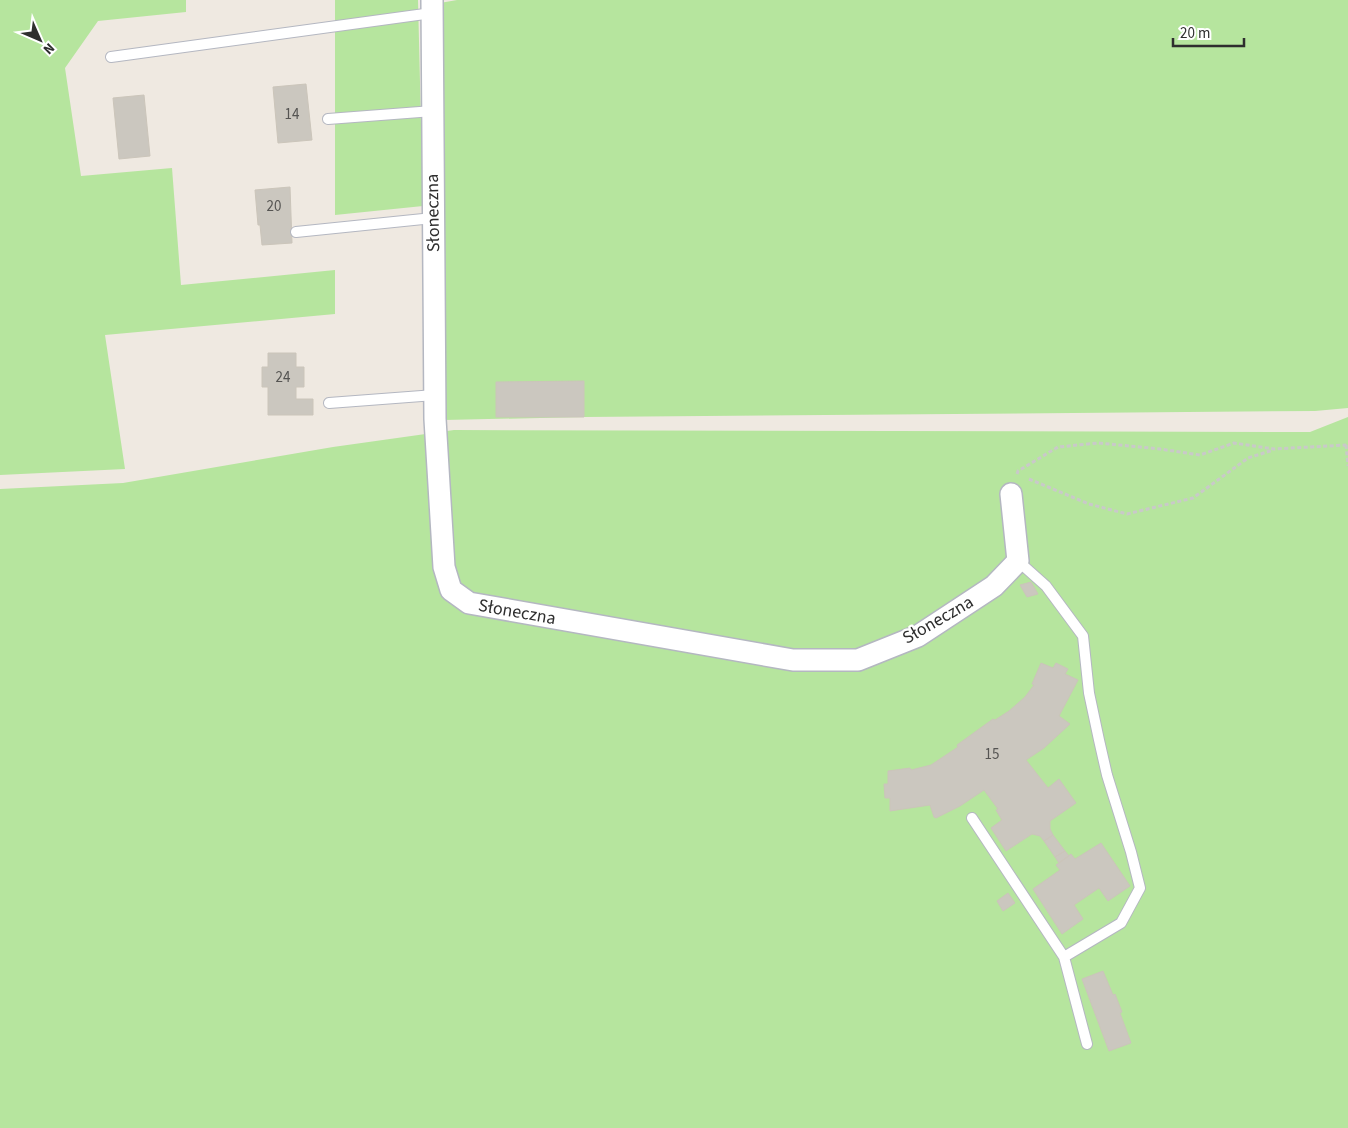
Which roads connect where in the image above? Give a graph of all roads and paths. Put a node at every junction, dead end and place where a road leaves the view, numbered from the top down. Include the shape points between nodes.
1 (432, 7) edge
2 (111, 56) dead end
3 (432, 111) junction
4 (328, 119) dead end
5 (434, 218) junction
6 (296, 232) dead end
7 (435, 395) junction
8 (329, 403) dead end
9 (1347, 444) edge
10 (1274, 450) junction
11 (1348, 466) edge
12 (1010, 494) junction
13 (1018, 561) junction
14 (972, 818) dead end
15 (1064, 957) junction
16 (1087, 1044) dead end

1 - 2 lane
1 - 3 street, Słoneczna
3 - 4 lane
3 - 5 street, Słoneczna
5 - 6 lane
5 - 7 street, Słoneczna
7 - 8 lane
7 - 13 street, Słoneczna via 444,567 451,590 469,603 793,660 858,660 918,636 994,586
9 - 10 path
9 - 11 path
10 - 12 path via 1234,442 1200,455 1098,443 1058,447 1018,471
10 - 12 path via 1248,458 1192,498 1127,514 1089,504 1028,478
12 - 13 street
13 - 15 lane via 1046,586 1083,636 1089,693 1099,740 1140,888 1121,923
14 - 15 lane
15 - 16 lane

